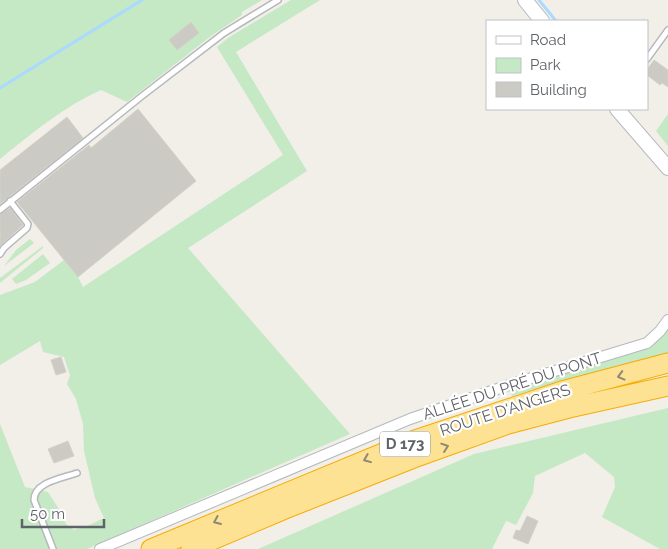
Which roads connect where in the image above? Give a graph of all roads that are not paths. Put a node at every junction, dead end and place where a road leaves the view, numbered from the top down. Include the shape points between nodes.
1 (278, 0) edge
2 (525, 0) edge
3 (541, 20) edge
4 (668, 30) edge
5 (648, 58) edge
6 (618, 110) edge
7 (668, 168) edge
8 (10, 201) junction
9 (0, 210) edge
10 (0, 254) edge
11 (668, 320) edge
12 (668, 362) edge
13 (668, 386) edge
14 (77, 473) dead end
15 (53, 549) edge
16 (100, 549) edge
17 (151, 549) edge
18 (192, 549) edge

1 - 8 lane via 224,33
2 - 3 street
4 - 5 lane
6 - 7 street
8 - 9 lane
8 - 10 lane via 28,224
11 - 16 street, ALLÉE DU PRÉ DU PONT via 647,343 410,419
12 -> 17 highway, ROUTE D'ANGERS / D 173 via 562,391 412,441
18 -> 13 highway, ROUTE D'ANGERS / D 173 via 401,463 508,424
14 - 15 lane via 42,486 34,494

